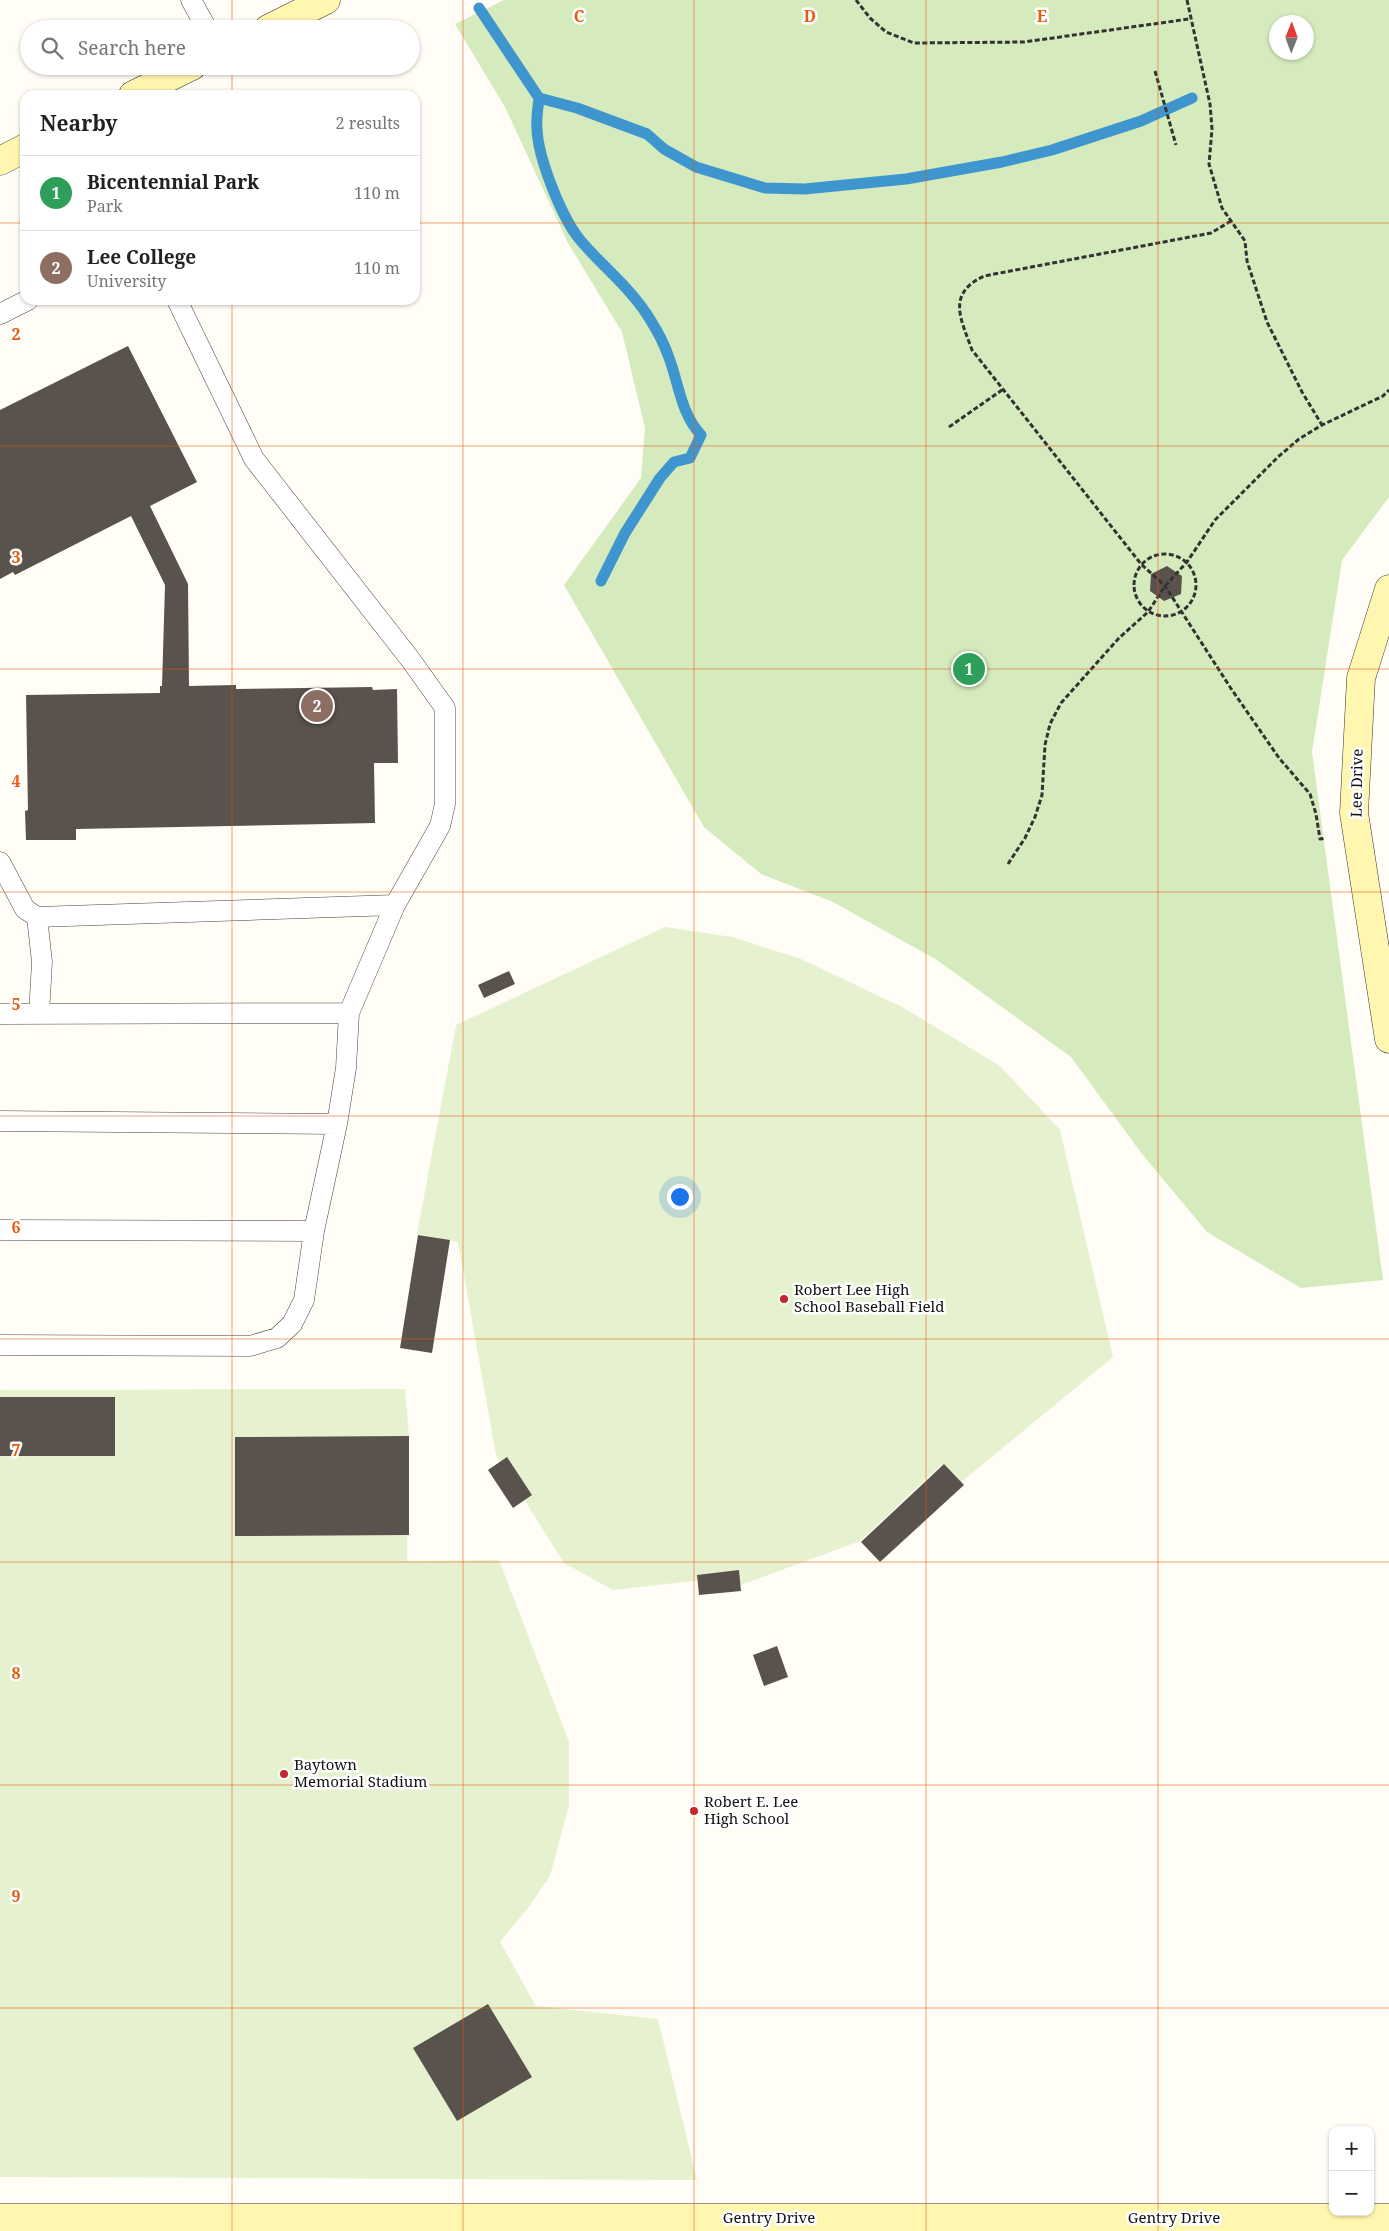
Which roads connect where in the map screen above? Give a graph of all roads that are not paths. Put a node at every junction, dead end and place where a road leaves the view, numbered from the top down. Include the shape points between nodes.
1 (192, 0) edge
2 (326, 0) edge
3 (202, 20) edge
4 (286, 20) edge
5 (174, 75) edge
6 (143, 90) edge
7 (20, 151) edge
8 (0, 161) edge
9 (20, 304) edge
10 (179, 305) edge
11 (0, 314) edge
12 (1388, 594) edge
13 (0, 862) edge
14 (395, 905) junction
15 (37, 917) junction
16 (349, 1013) junction
17 (0, 1014) edge
18 (39, 1014) junction
19 (1389, 1039) edge
20 (0, 1121) edge
21 (337, 1124) junction
22 (0, 1230) edge
23 (314, 1231) junction
24 (0, 1345) edge
25 (0, 2218) edge
26 (1389, 2218) edge

1 - 3 lane
2 - 4 street
5 - 6 street
7 - 8 street
9 - 11 lane
10 - 14 lane via 254,459 445,708 445,804 440,826
12 - 19 street, Lee Drive via 1361,678 1354,812
13 - 15 lane via 25,910
14 - 15 lane
14 - 16 lane
15 - 18 lane via 42,962
16 - 18 lane
16 - 21 lane via 346,1068
17 - 18 lane
20 - 21 lane
21 - 23 lane
22 - 23 lane
23 - 24 lane via 304,1300 292,1324 277,1338 250,1346
25 - 26 street, Gentry Drive

